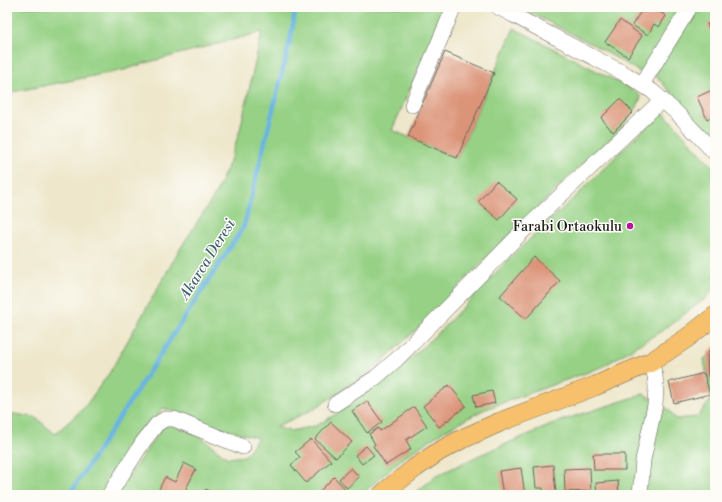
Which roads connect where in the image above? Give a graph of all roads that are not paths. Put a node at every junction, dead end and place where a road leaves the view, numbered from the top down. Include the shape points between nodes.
1 (454, 7) edge
2 (498, 7) edge
3 (690, 7) edge
4 (642, 84) junction
5 (662, 100) junction
6 (412, 105) dead end
7 (715, 153) edge
8 (715, 316) edge
9 (715, 328) edge
10 (652, 366) junction
11 (335, 404) dead end
12 (243, 447) dead end
13 (109, 495) edge
14 (382, 495) edge
15 (400, 495) edge
16 (640, 495) edge

1 - 6 street
2 - 4 street
3 - 4 street
4 - 5 street
5 - 7 street
5 - 11 street via 524,230 397,358 375,378
8 - 10 main road
9 - 10 main road via 671,360
10 - 14 main road via 500,422 462,439 415,468
10 - 15 main road via 609,391 521,424 454,456 414,482
10 - 16 street via 656,387 655,405
12 - 13 street via 174,419 165,419 157,424

